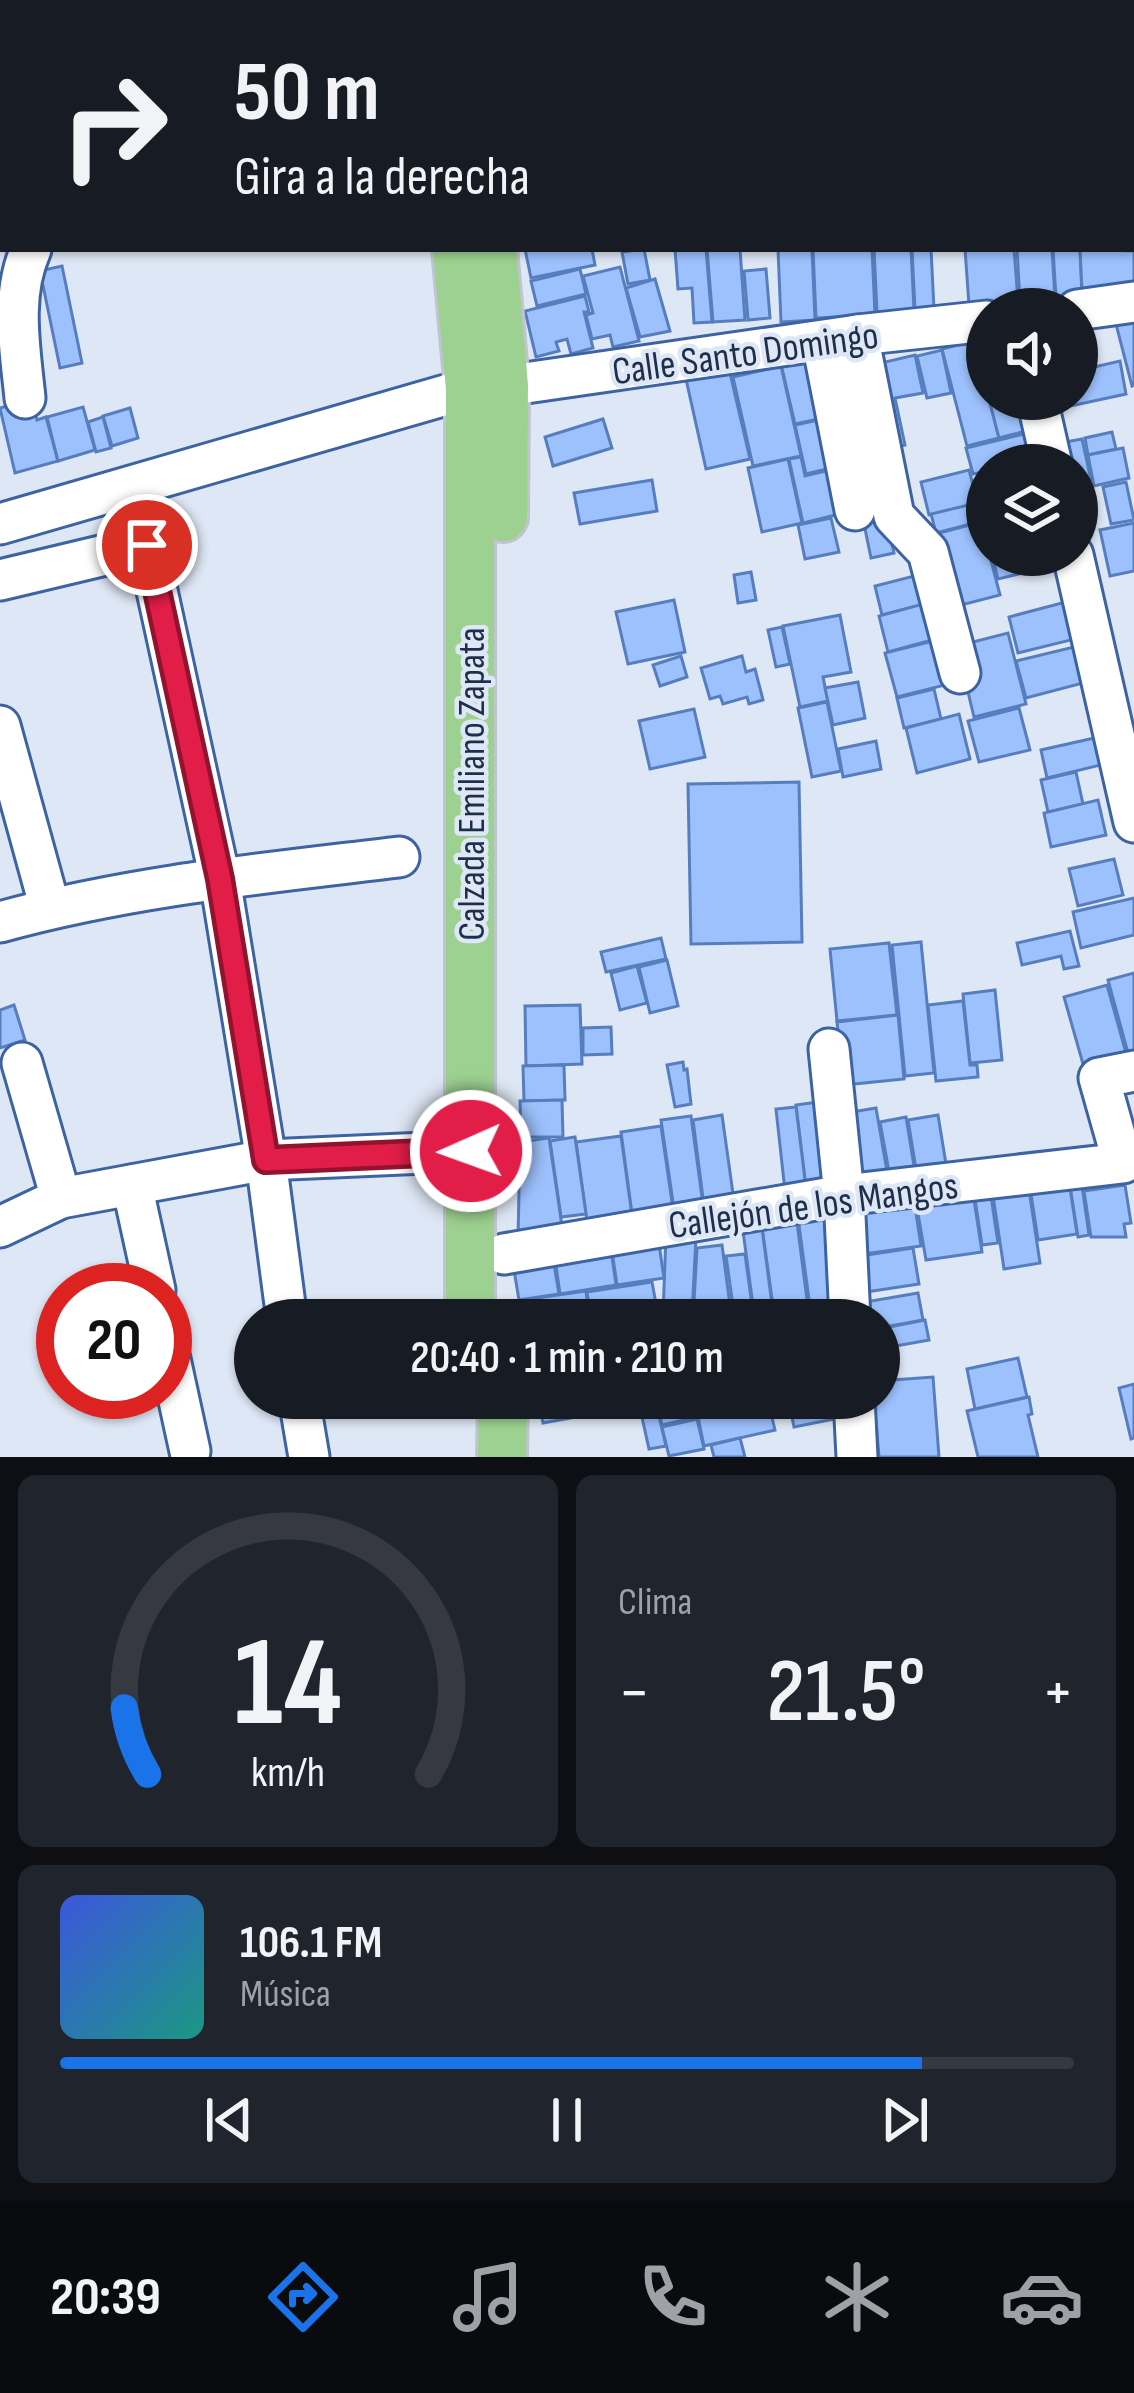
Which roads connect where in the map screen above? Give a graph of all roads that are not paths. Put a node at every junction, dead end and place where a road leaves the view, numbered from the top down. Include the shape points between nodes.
1 (30, 252) edge
2 (458, 252) edge
3 (492, 252) edge
4 (1134, 302) edge
5 (1098, 307) edge
6 (966, 323) edge
7 (840, 338) junction
8 (487, 387) junction
9 (25, 398) dead end
10 (855, 510) dead end
11 (0, 524) edge
12 (1078, 576) edge
13 (0, 580) edge
14 (486, 657) junction
15 (960, 674) dead end
16 (0, 726) edge
17 (1134, 822) edge
18 (399, 857) dead end
19 (220, 879) junction
20 (50, 908) junction
21 (0, 922) edge
22 (829, 1049) dead end
23 (22, 1063) dead end
24 (1134, 1071) edge
25 (471, 1151) junction
26 (266, 1160) junction
27 (132, 1185) junction
28 (844, 1195) junction
29 (61, 1198) junction
30 (0, 1227) edge
31 (504, 1254) junction
32 (149, 1263) edge
33 (284, 1299) edge
34 (470, 1299) edge
35 (503, 1299) edge
36 (849, 1299) edge
37 (183, 1419) edge
38 (303, 1419) edge
39 (470, 1419) edge
40 (503, 1419) edge
41 (855, 1419) edge
42 (190, 1451) dead end
43 (309, 1457) edge
44 (470, 1457) edge
45 (502, 1457) edge
46 (857, 1457) edge

1 - 9 street via 20,273 18,326
2 - 8 main road, Calzada Emiliano Zapata
3 - 8 main road, Calzada Emiliano Zapata
4 - 5 street
6 - 7 street, Calle Santo Domingo
7 - 8 street, Calle Santo Domingo
7 - 10 street
7 - 15 street via 894,516 928,552
8 - 11 street, Calle Santo Domingo
8 - 14 main road, Calzada Emiliano Zapata
12 - 17 street
13 - 19 street via 147,545
14 - 25 main road, Calzada Emiliano Zapata
14 - 31 main road, Calzada Emiliano Zapata
16 - 20 street
18 - 19 street
19 - 20 street
19 - 26 street
20 - 21 street
22 - 28 street
23 - 29 street
24 - 28 street, Callejón de los Mangos via 1099,1078 1123,1163
25 - 26 street
25 - 34 main road, Calzada Emiliano Zapata
26 - 27 street
26 - 33 street
27 - 29 street
27 - 32 street
28 - 31 street, Callejón de los Mangos
28 - 36 street
29 - 30 street
31 - 35 main road, Calzada Emiliano Zapata
37 - 42 street
38 - 43 street
39 - 44 main road
40 - 45 main road
41 - 46 street

